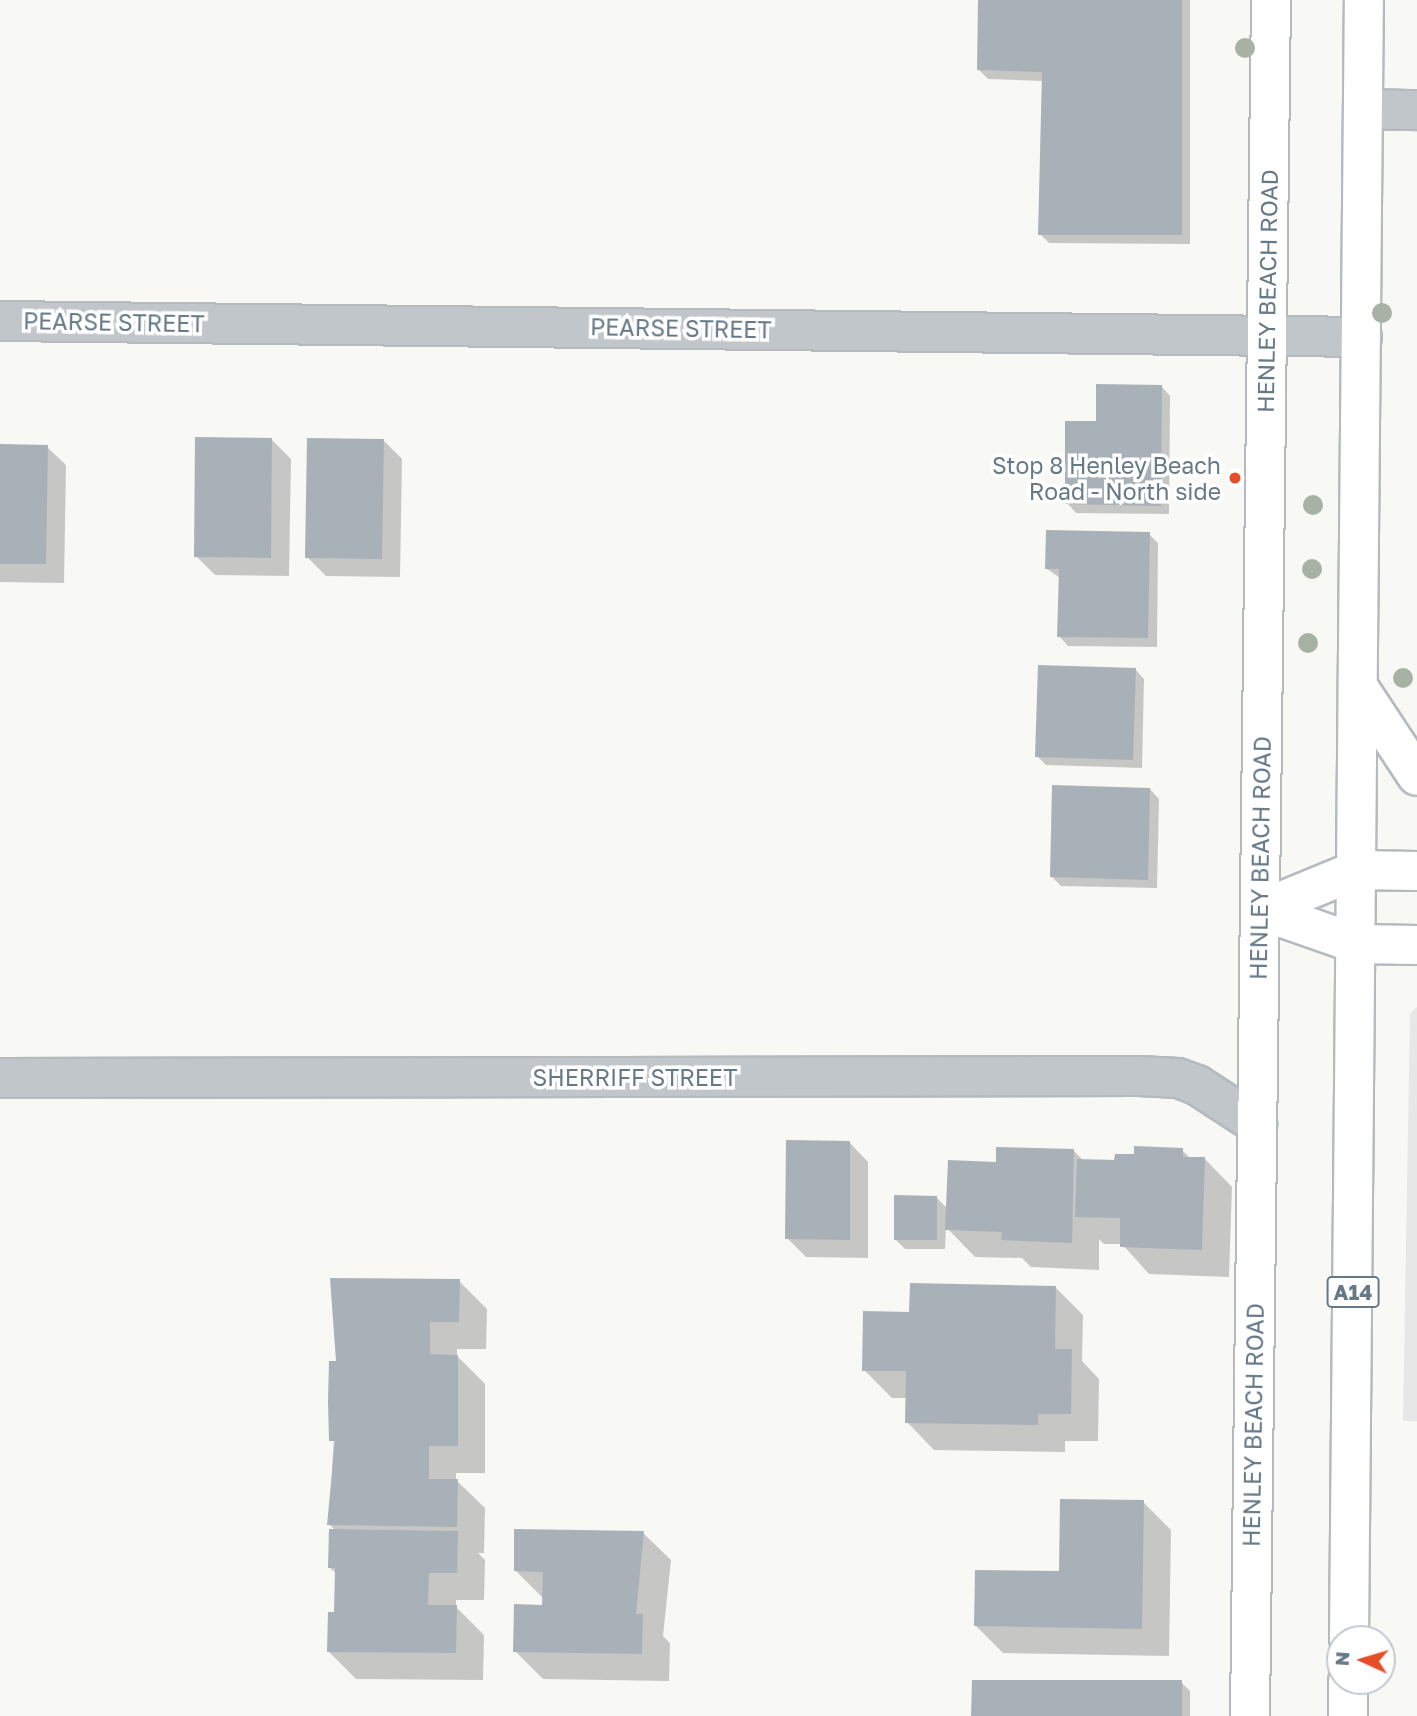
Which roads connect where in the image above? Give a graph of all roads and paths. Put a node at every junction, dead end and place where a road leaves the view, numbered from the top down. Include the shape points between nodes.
1 (1271, 0) edge
2 (1364, 0) edge
3 (1363, 109) junction
4 (1417, 110) edge
5 (0, 321) edge
6 (1267, 334) junction
7 (1362, 337) junction
8 (1359, 688) junction
9 (1417, 776) edge
10 (1357, 870) junction
11 (1417, 871) edge
12 (1260, 910) junction
13 (1357, 944) junction
14 (1417, 945) edge
15 (0, 1079) edge
16 (1257, 1124) junction
17 (1349, 1625) edge
18 (1348, 1695) edge
19 (1250, 1716) edge
20 (1348, 1716) edge

1 - 6 main road, HENLEY BEACH ROAD
2 - 3 main road
3 - 4 street
3 - 7 main road
5 - 6 street, PEARSE STREET
6 - 7 street, PEARSE STREET
6 - 12 main road, HENLEY BEACH ROAD
7 - 8 main road
8 - 9 main road
8 - 10 main road
10 - 11 main road
10 - 12 main road
10 - 13 main road, A14
12 - 13 main road
12 - 16 main road, HENLEY BEACH ROAD
13 - 14 main road
13 - 17 main road, A14
15 - 16 street, SHERRIFF STREET via 1178,1078 1197,1085
16 - 19 main road, HENLEY BEACH ROAD
18 - 20 main road

